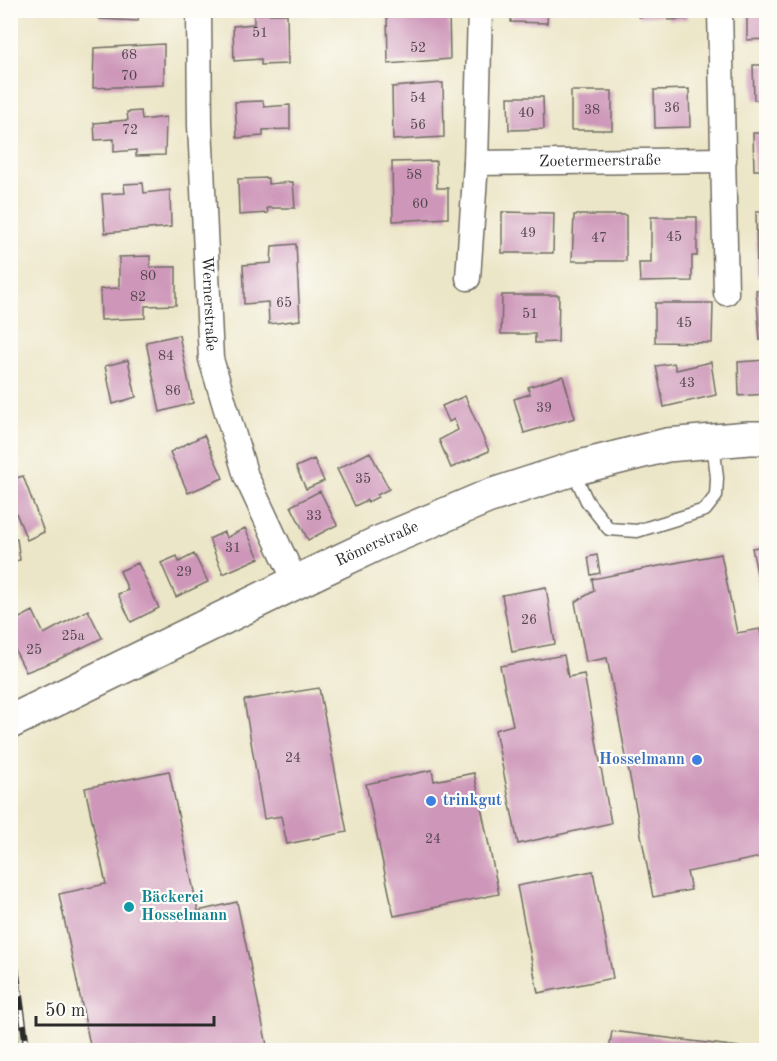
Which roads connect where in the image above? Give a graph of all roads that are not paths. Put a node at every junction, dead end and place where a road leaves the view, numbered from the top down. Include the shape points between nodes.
1 (199, 10) edge
2 (480, 10) edge
3 (720, 10) edge
4 (724, 160) junction
5 (476, 163) junction
6 (468, 278) dead end
7 (726, 293) dead end
8 (766, 438) edge
9 (713, 441) junction
10 (573, 470) junction
11 (296, 583) junction
12 (10, 722) edge

1 - 11 street, Wernerstraße via 211,359 246,476
2 - 5 street
3 - 4 street
4 - 5 street, Zoetermeerstraße
4 - 7 street
5 - 6 street
8 - 9 main road, Römerstraße
9 - 10 main road, Römerstraße via 667,445
9 - 10 lane via 716,496 705,510 637,531 609,529 587,501
10 - 11 main road, Römerstraße via 487,497
11 - 12 main road, Römerstraße

